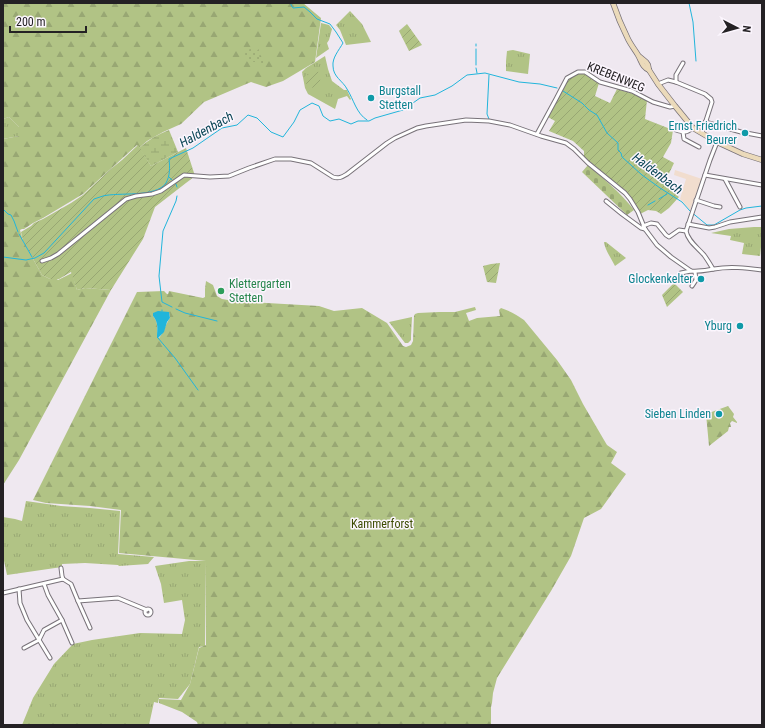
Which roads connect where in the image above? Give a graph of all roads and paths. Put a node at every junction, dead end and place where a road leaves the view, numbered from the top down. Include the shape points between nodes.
1 (613, 3) edge
2 (683, 63) dead end
3 (676, 82) junction
4 (658, 84) junction
5 (675, 106) junction
6 (705, 122) junction
7 (693, 128) junction
8 (676, 130) dead end
9 (683, 132) junction
10 (537, 134) junction
11 (702, 134) junction
12 (762, 136) edge
13 (717, 142) junction
14 (700, 147) dead end
15 (762, 160) edge
16 (705, 175) junction
17 (725, 179) junction
18 (762, 185) edge
19 (696, 200) junction
20 (606, 201) dead end
21 (720, 207) dead end
22 (740, 207) dead end
23 (762, 217) edge
24 (688, 224) junction
25 (644, 227) junction
26 (686, 231) junction
27 (42, 261) dead end
28 (713, 269) junction
29 (762, 270) edge
30 (693, 272) junction
31 (681, 273) dead end
32 (692, 286) dead end
33 (61, 568) dead end
34 (63, 579) junction
35 (44, 584) junction
36 (19, 589) junction
37 (3, 593) edge
38 (78, 601) junction
39 (147, 610) dead end
40 (62, 620) junction
41 (90, 628) dead end
42 (39, 640) junction
43 (72, 643) dead end
44 (24, 648) dead end
45 (50, 658) dead end

1 - 4 main road via 626,36 641,63
2 - 3 street via 676,75
3 - 4 street via 668,80
3 - 6 street via 711,99
4 - 5 main road
5 - 7 main road
5 - 10 street, KREBENWEG via 653,102 632,91 600,82 585,72 578,72 567,78
6 - 11 street
6 - 12 street
7 - 9 street
7 - 11 main road
8 - 9 street
9 - 14 street via 684,139
10 - 25 street via 566,143 625,193 638,212
10 - 27 street via 500,123 461,121 426,126 408,132 387,143 347,174 337,178 311,163 285,159 262,163 229,176 184,175 162,191 126,199 58,254
11 - 13 main road
13 - 15 main road
13 - 16 street
16 - 17 street
16 - 19 street
17 - 18 street
17 - 22 street
19 - 21 street
19 - 24 street
20 - 25 street via 641,228
23 - 24 street via 709,228
24 - 26 street
25 - 26 street via 651,223 657,224 669,237 679,230
25 - 30 street via 657,245
26 - 28 street
28 - 29 street via 740,267
28 - 30 street
30 - 31 street
30 - 32 street via 696,280
33 - 34 street
34 - 35 street
34 - 38 street via 71,584
35 - 36 street
35 - 40 street
36 - 37 street
36 - 42 street via 20,603
38 - 39 street via 118,598
38 - 41 street
40 - 42 street via 44,630
40 - 43 street
42 - 44 street
42 - 45 street

